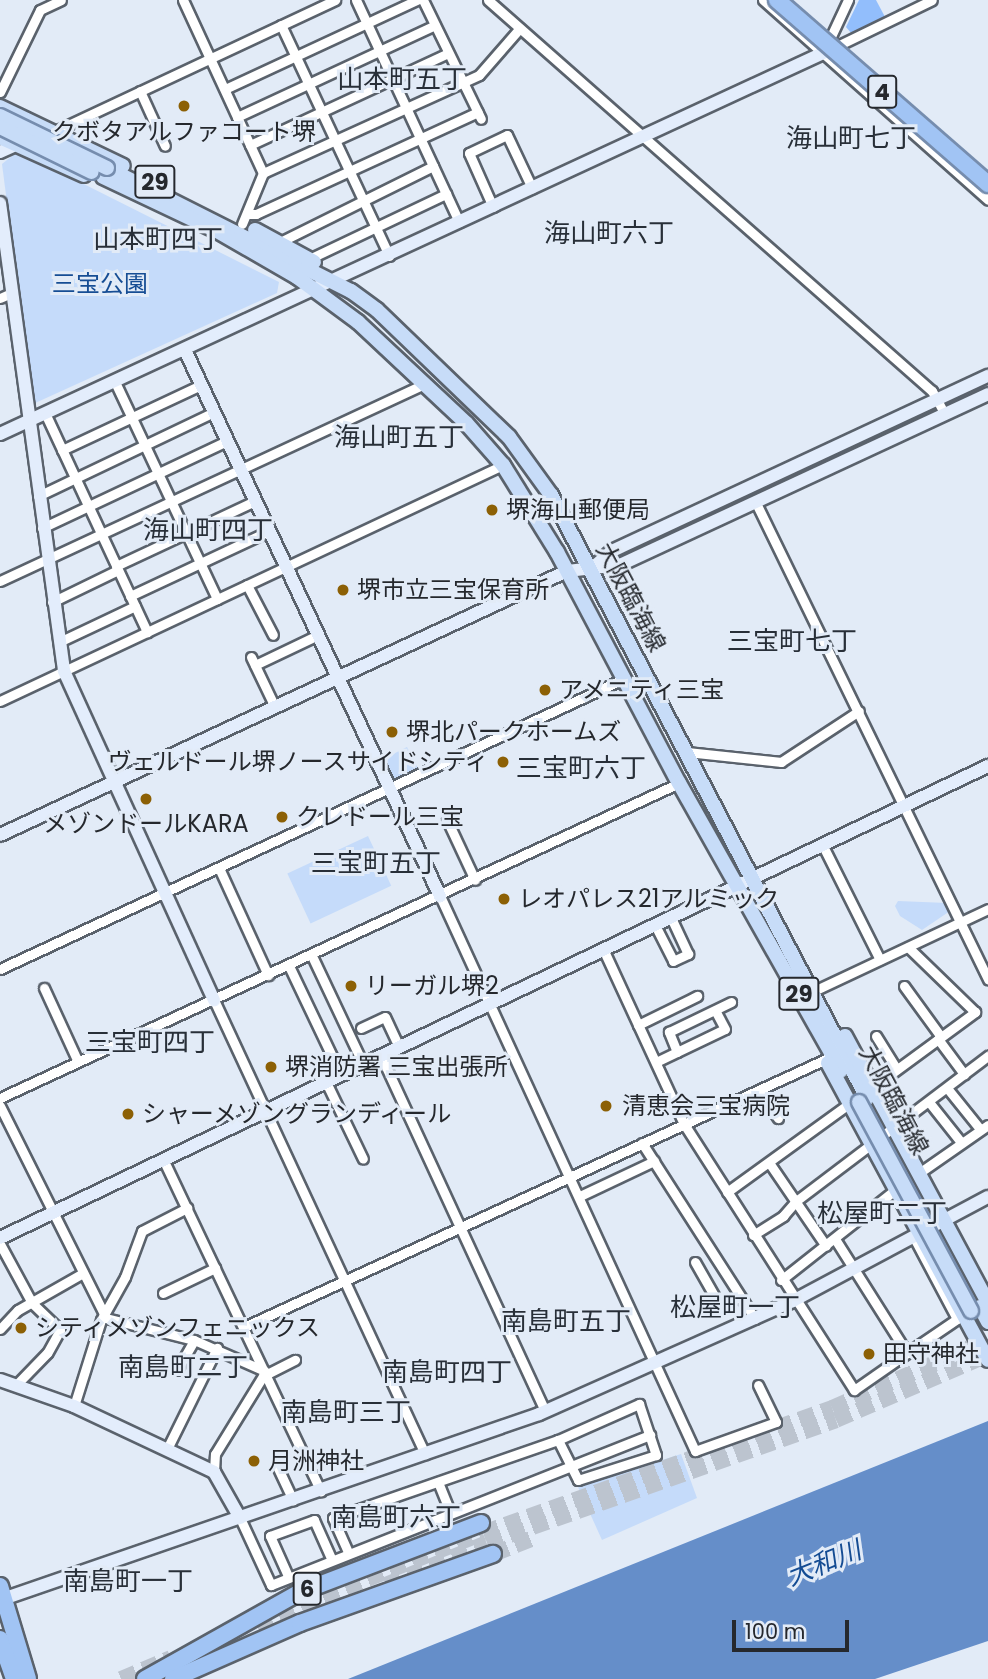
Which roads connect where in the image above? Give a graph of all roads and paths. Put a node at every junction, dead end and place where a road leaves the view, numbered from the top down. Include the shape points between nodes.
1 (61, 0) edge
2 (183, 0) edge
3 (335, 0) edge
4 (356, 0) edge
5 (417, 0) edge
6 (423, 0) edge
7 (488, 0) edge
8 (763, 0) edge
9 (776, 0) edge
10 (793, 0) edge
11 (848, 0) edge
12 (932, 0) edge
13 (367, 23) junction
14 (281, 24) junction
15 (435, 25) junction
16 (520, 28) junction
17 (380, 51) junction
18 (823, 52) junction
19 (448, 53) junction
20 (296, 56) junction
21 (209, 57) junction
22 (393, 78) junction
23 (462, 82) junction
24 (309, 84) junction
25 (225, 89) junction
26 (140, 91) junction
27 (0, 92) edge
28 (0, 107) edge
29 (406, 108) junction
30 (321, 112) junction
31 (0, 116) edge
32 (237, 117) junction
33 (0, 127) edge
34 (53, 132) junction
35 (644, 135) junction
36 (0, 137) edge
37 (420, 138) junction
38 (159, 141) dead end
39 (335, 141) junction
40 (16, 145) junction
41 (250, 145) junction
42 (0, 152) edge
43 (433, 166) junction
44 (348, 170) junction
45 (988, 171) edge
46 (105, 172) junction
47 (263, 173) junction
48 (988, 184) edge
49 (532, 188) junction
50 (446, 194) junction
51 (361, 199) junction
52 (988, 200) edge
53 (0, 203) edge
54 (493, 207) junction
55 (245, 219) junction
56 (459, 222) junction
57 (375, 227) junction
58 (280, 242) junction
59 (389, 256) junction
60 (309, 259) junction
61 (285, 270) junction
62 (336, 281) junction
63 (316, 290) junction
64 (6, 295) edge
65 (185, 350) junction
66 (988, 376) edge
67 (115, 382) junction
68 (425, 384) junction
69 (201, 385) junction
70 (988, 394) edge
71 (939, 400) junction
72 (214, 412) junction
73 (45, 414) junction
74 (945, 414) junction
75 (132, 417) junction
76 (29, 421) junction
77 (0, 435) edge
78 (227, 441) junction
79 (144, 445) junction
80 (62, 450) junction
81 (503, 465) junction
82 (241, 470) junction
83 (158, 474) junction
84 (75, 478) junction
85 (38, 496) junction
86 (256, 501) junction
87 (171, 502) junction
88 (757, 503) junction
89 (88, 506) junction
90 (42, 527) junction
91 (270, 531) junction
92 (186, 533) junction
93 (101, 534) junction
94 (46, 559) junction
95 (200, 564) junction
96 (286, 567) junction
97 (117, 568) junction
98 (591, 569) junction
99 (567, 571) junction
100 (0, 581) edge
101 (247, 585) junction
102 (130, 596) junction
103 (217, 599) junction
104 (52, 602) junction
105 (135, 606) junction
106 (147, 632) junction
107 (272, 635) dead end
108 (318, 635) junction
109 (59, 642) junction
110 (64, 671) junction
111 (338, 677) junction
112 (624, 679) junction
113 (0, 701) edge
114 (275, 706) junction
115 (859, 711) junction
116 (687, 752) junction
117 (988, 766) edge
118 (114, 782) junction
119 (679, 783) junction
120 (389, 788) junction
121 (903, 806) junction
122 (447, 820) dead end
123 (0, 835) edge
124 (823, 846) junction
125 (219, 868) junction
126 (475, 880) junction
127 (755, 880) junction
128 (739, 887) junction
129 (166, 892) junction
130 (440, 896) junction
131 (988, 909) edge
132 (672, 919) junction
133 (961, 922) junction
134 (656, 927) junction
135 (908, 947) junction
136 (604, 951) junction
137 (312, 956) junction
138 (880, 960) junction
139 (985, 965) edge
140 (289, 966) junction
141 (0, 969) edge
142 (268, 975) junction
143 (988, 979) edge
144 (904, 986) dead end
145 (44, 988) dead end
146 (818, 989) junction
147 (697, 996) dead end
148 (215, 1000) junction
149 (731, 1002) dead end
150 (489, 1004) junction
151 (715, 1010) junction
152 (638, 1025) junction
153 (361, 1028) dead end
154 (876, 1036) dead end
155 (940, 1038) junction
156 (399, 1047) junction
157 (677, 1052) junction
158 (381, 1056) junction
159 (988, 1056) edge
160 (826, 1059) junction
161 (78, 1062) junction
162 (656, 1062) junction
163 (363, 1065) junction
164 (897, 1069) junction
165 (964, 1074) junction
166 (341, 1075) junction
167 (327, 1082) junction
168 (947, 1088) junction
169 (759, 1090) junction
170 (862, 1097) junction
171 (0, 1098) edge
172 (929, 1102) junction
173 (0, 1106) edge
174 (266, 1110) junction
175 (778, 1118) dead end
176 (684, 1124) junction
177 (984, 1127) edge
178 (895, 1128) junction
179 (960, 1141) junction
180 (642, 1143) junction
181 (872, 1145) junction
182 (163, 1159) junction
183 (363, 1159) dead end
184 (654, 1161) junction
185 (770, 1164) junction
186 (919, 1173) junction
187 (570, 1175) junction
188 (895, 1191) junction
189 (727, 1192) junction
190 (580, 1196) junction
191 (988, 1196) edge
192 (796, 1201) junction
193 (187, 1209) junction
194 (52, 1211) junction
195 (942, 1218) junction
196 (461, 1227) junction
197 (753, 1235) junction
198 (915, 1235) junction
199 (0, 1238) edge
200 (835, 1239) junction
201 (0, 1244) edge
202 (826, 1246) junction
203 (715, 1257) junction
204 (854, 1266) junction
205 (215, 1268) junction
206 (83, 1273) junction
207 (343, 1280) junction
208 (781, 1280) junction
209 (163, 1293) dead end
210 (740, 1297) junction
211 (793, 1301) junction
212 (32, 1303) junction
213 (980, 1307) edge
214 (106, 1318) junction
215 (755, 1319) junction
216 (988, 1322) edge
217 (244, 1327) junction
218 (0, 1329) edge
219 (194, 1340) junction
220 (988, 1342) edge
221 (217, 1348) junction
222 (907, 1353) junction
223 (295, 1360) dead end
224 (988, 1360) edge
225 (654, 1363) junction
226 (177, 1370) dead end
227 (266, 1372) junction
228 (0, 1380) edge
229 (16, 1384) junction
230 (758, 1385) dead end
231 (74, 1406) junction
232 (545, 1411) junction
233 (650, 1435) junction
234 (558, 1440) junction
235 (167, 1449) junction
236 (425, 1454) junction
237 (277, 1466) dead end
238 (572, 1468) junction
239 (214, 1472) junction
240 (438, 1482) junction
241 (321, 1491) junction
242 (293, 1500) junction
243 (450, 1512) junction
244 (240, 1518) junction
245 (481, 1523) dead end
246 (348, 1552) junction
247 (493, 1554) tunnel mouth
248 (331, 1558) junction
249 (288, 1576) junction
250 (1, 1595) edge
251 (0, 1639) edge
252 (14, 1679) edge
253 (28, 1679) edge
254 (145, 1679) edge
255 (173, 1679) edge

1 - 27 street via 40,10
2 - 21 street
3 - 14 street
4 - 13 street
5 - 13 street
6 - 15 street
7 - 16 street
8 - 18 street
9 - 48 highway, 4, bridge
10 - 45 highway, 4
11 - 18 street
12 - 18 street
13 - 17 street
13 - 20 street
14 - 20 street
14 - 21 street
15 - 17 street
15 - 19 street
16 - 23 street via 479,75
16 - 35 street
17 - 22 street
17 - 24 street
18 - 35 street
18 - 52 street
19 - 22 street
19 - 23 street
20 - 24 street
20 - 25 street
21 - 25 street
21 - 26 street
22 - 29 street
22 - 30 street
23 - 29 street
23 - 37 street via 479,115
24 - 30 street
24 - 32 street
25 - 32 street
26 - 34 street
26 - 38 street
28 - 34 main road, 29
29 - 37 street
29 - 39 street
30 - 39 street
30 - 41 street
31 - 46 main road, 大阪臨海線 / 29, bridge
32 - 41 street
33 - 46 main road, 大阪臨海線 / 29, bridge
34 - 40 street
34 - 55 main road, 29
35 - 49 street
35 - 71 street
36 - 40 main road, 29
37 - 43 street
37 - 44 street
39 - 44 street
39 - 47 street
40 - 42 street
40 - 61 main road, 29
41 - 47 street
43 - 50 street
43 - 51 street
44 - 51 street
44 - 55 street
46 - 61 main road, 大阪臨海線 / 29
46 - 62 main road, 大阪臨海線 / 29
47 - 55 street
49 - 54 street
49 - 54 street via 507,135 469,153
50 - 56 street
50 - 57 street
51 - 57 street
51 - 58 street
53 - 64 street
54 - 56 street
55 - 58 main road, 29
56 - 59 street
57 - 59 street
57 - 60 street
58 - 60 main road, 29
59 - 62 street
60 - 62 main road, 29
61 - 63 main road, 大阪臨海線 / 29
62 - 63 street
62 - 98 main road, 大阪臨海線 / 29 via 377,310 509,437 551,495
63 - 65 street
63 - 68 main road, 大阪臨海線 / 29
64 - 76 street
65 - 67 street
65 - 69 street
66 - 71 street
67 - 73 street
67 - 75 street
68 - 81 main road, 大阪臨海線 / 29
68 - 82 street
69 - 72 street
69 - 75 street
70 - 74 street
71 - 74 street
71 - 98 street via 612,551
72 - 78 street
72 - 79 street
73 - 76 street
73 - 80 street
74 - 88 street
75 - 79 street
75 - 80 street
76 - 77 street
76 - 85 street
78 - 82 street
78 - 83 street
79 - 83 street
79 - 84 street
80 - 84 street
81 - 96 street
81 - 99 main road, 大阪臨海線 / 29
82 - 86 street
82 - 87 street
83 - 87 street
83 - 89 street
84 - 85 street
84 - 89 street
85 - 90 street
86 - 91 street
86 - 92 street
87 - 92 street
87 - 93 street
88 - 98 street via 620,565
88 - 115 street
89 - 90 street
89 - 93 street
90 - 94 street
91 - 95 street
91 - 96 street
92 - 95 street
92 - 97 street
93 - 94 street
93 - 97 street
94 - 100 street
94 - 104 street
95 - 102 street
95 - 103 street
96 - 101 street
96 - 108 street
97 - 102 street
97 - 104 street
98 - 99 street
98 - 116 main road, 大阪臨海線
99 - 111 street
99 - 112 main road, 大阪臨海線
101 - 103 street
101 - 107 street
102 - 105 street
103 - 106 street
104 - 109 street
105 - 106 street
105 - 109 street
106 - 110 street
108 - 111 street
108 - 114 street via 253,661
109 - 110 street
110 - 113 street
110 - 118 street
111 - 114 street
111 - 120 street
112 - 119 main road, 大阪臨海線
112 - 120 street
114 - 118 street
115 - 116 street via 781,762
115 - 121 street
116 - 127 main road, 大阪臨海線
117 - 121 street
118 - 123 street
118 - 129 street
119 - 126 street
119 - 128 main road, 大阪臨海線
120 - 125 street
120 - 130 street
121 - 124 street
121 - 133 street
122 - 126 street
124 - 127 street
124 - 138 street
125 - 129 street
125 - 142 street
126 - 130 street
127 - 128 street
127 - 146 main road
127 - 170 main road, 大阪臨海線 / 29
128 - 132 street
128 - 160 main road via 769,955
128 - 170 main road, 大阪臨海線 / 29
129 - 141 street
129 - 148 street
130 - 137 street
130 - 150 street
131 - 133 street
132 - 134 street
132 - 134 street via 688,954 673,961
133 - 135 street
133 - 139 street
134 - 136 street
135 - 138 street
135 - 155 street via 975,1012
136 - 150 street
136 - 152 street
137 - 140 street
137 - 163 street
138 - 146 street
139 - 143 street
140 - 142 street
140 - 166 street
142 - 148 street
144 - 155 street
145 - 161 street via 62,1017
146 - 170 main road
147 - 152 street
148 - 161 street
148 - 174 street
149 - 151 street
150 - 156 street
150 - 187 street
151 - 157 street via 669,1032
151 - 157 street via 724,1029
152 - 162 street
153 - 156 street via 385,1017
154 - 164 street
155 - 164 street
155 - 165 street
156 - 158 street
157 - 162 street
158 - 163 street
158 - 196 street
159 - 165 street
160 - 169 street
160 - 170 main road
161 - 171 street
162 - 176 street
163 - 166 street
164 - 170 street
165 - 168 street
166 - 167 street
167 - 174 street
167 - 183 street via 351,1125
168 - 172 street
168 - 177 street
169 - 175 street
169 - 176 street
170 - 178 main road
170 - 181 main road
170 - 185 street
170 - 213 main road, 大阪臨海線 / 29
172 - 178 street
172 - 179 street
173 - 194 street
174 - 182 street
174 - 207 street
176 - 180 street
176 - 189 street
177 - 179 street
178 - 181 street
178 - 186 main road
179 - 186 street
180 - 184 street
180 - 187 street
181 - 188 main road
181 - 192 street
182 - 193 street
182 - 194 street
184 - 190 street
184 - 203 street
185 - 189 street
185 - 192 street
186 - 195 main road
187 - 190 street
187 - 196 street
188 - 198 main road
188 - 200 street
189 - 197 street
190 - 225 street
191 - 195 street
192 - 197 street via 783,1216
192 - 202 street
193 - 205 street
193 - 214 street via 142,1231
194 - 199 street
194 - 206 street
195 - 198 street
195 - 213 main road, 29 via 980,1288
196 - 207 street
196 - 232 street
197 - 208 street
198 - 204 street
198 - 222 street via 957,1319
198 - 224 main road
200 - 202 street
200 - 204 street
201 - 212 street
202 - 208 street
203 - 210 street
203 - 210 street via 697,1265 722,1306
204 - 211 street
204 - 222 street
205 - 209 street
205 - 217 street
206 - 212 street
206 - 214 street
207 - 217 street
207 - 236 street
208 - 211 street
210 - 215 street
211 - 215 street
211 - 222 street via 854,1390
212 - 218 street
212 - 229 street via 60,1330 47,1353
213 - 216 main road, 大阪臨海線 / 29
213 - 220 main road, 大阪臨海線 / 29
214 - 219 street
214 - 231 street
215 - 225 street
217 - 227 street
219 - 221 street
219 - 226 street
221 - 227 street
221 - 235 street
223 - 227 street
225 - 230 street via 695,1451 776,1422
225 - 232 street
227 - 239 street via 215,1454
227 - 241 street
228 - 229 street
229 - 231 street
231 - 235 street
232 - 236 street
233 - 234 street via 639,1405
233 - 238 street
233 - 238 street via 656,1455 578,1480
234 - 238 street
234 - 240 street
235 - 239 street
236 - 241 street
237 - 242 street
238 - 243 street
239 - 244 street
240 - 243 street
240 - 246 street via 333,1518
241 - 242 street
242 - 244 street
243 - 246 street
244 - 249 street via 271,1585
244 - 250 street
245 - 254 highway, 6 via 298,1593
246 - 248 street
247 - 255 highway, 6 via 288,1628
248 - 249 street
248 - 249 street via 314,1520 270,1536
250 - 253 highway
251 - 252 highway

